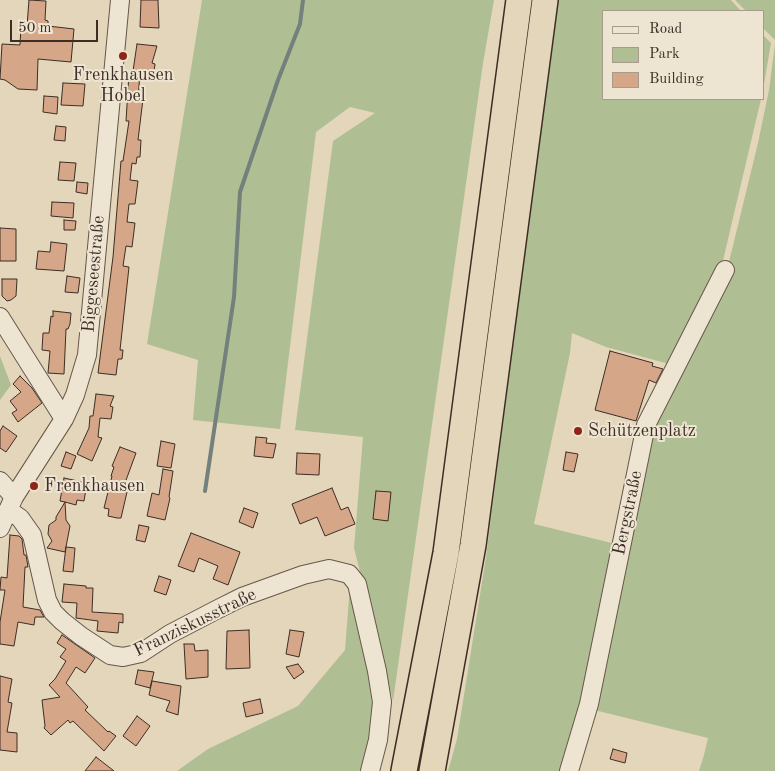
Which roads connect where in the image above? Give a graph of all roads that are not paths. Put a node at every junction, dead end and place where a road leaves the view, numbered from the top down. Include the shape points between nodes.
1 (120, 0) edge
2 (519, 0) edge
3 (545, 0) edge
4 (725, 270) dead end
5 (0, 317) edge
6 (64, 419) junction
7 (0, 481) edge
8 (11, 503) junction
9 (0, 528) edge
10 (370, 771) edge
11 (404, 771) edge
12 (432, 771) edge
13 (569, 771) edge

1 - 6 street, Biggeseestraße via 87,355
2 - 11 highway via 446,553
3 - 12 highway via 473,545
4 - 13 street, Bergstraße via 646,426 589,704
5 - 6 street
6 - 8 street, Biggeseestraße
7 - 8 street, Franziskusstraße
8 - 9 street, Biggeseestraße
8 - 10 street, Franziskusstraße via 32,535 47,600 53,612 110,655 123,657 141,653 170,634 242,597 303,575 329,569 349,574 357,584 378,671 382,702 378,740

